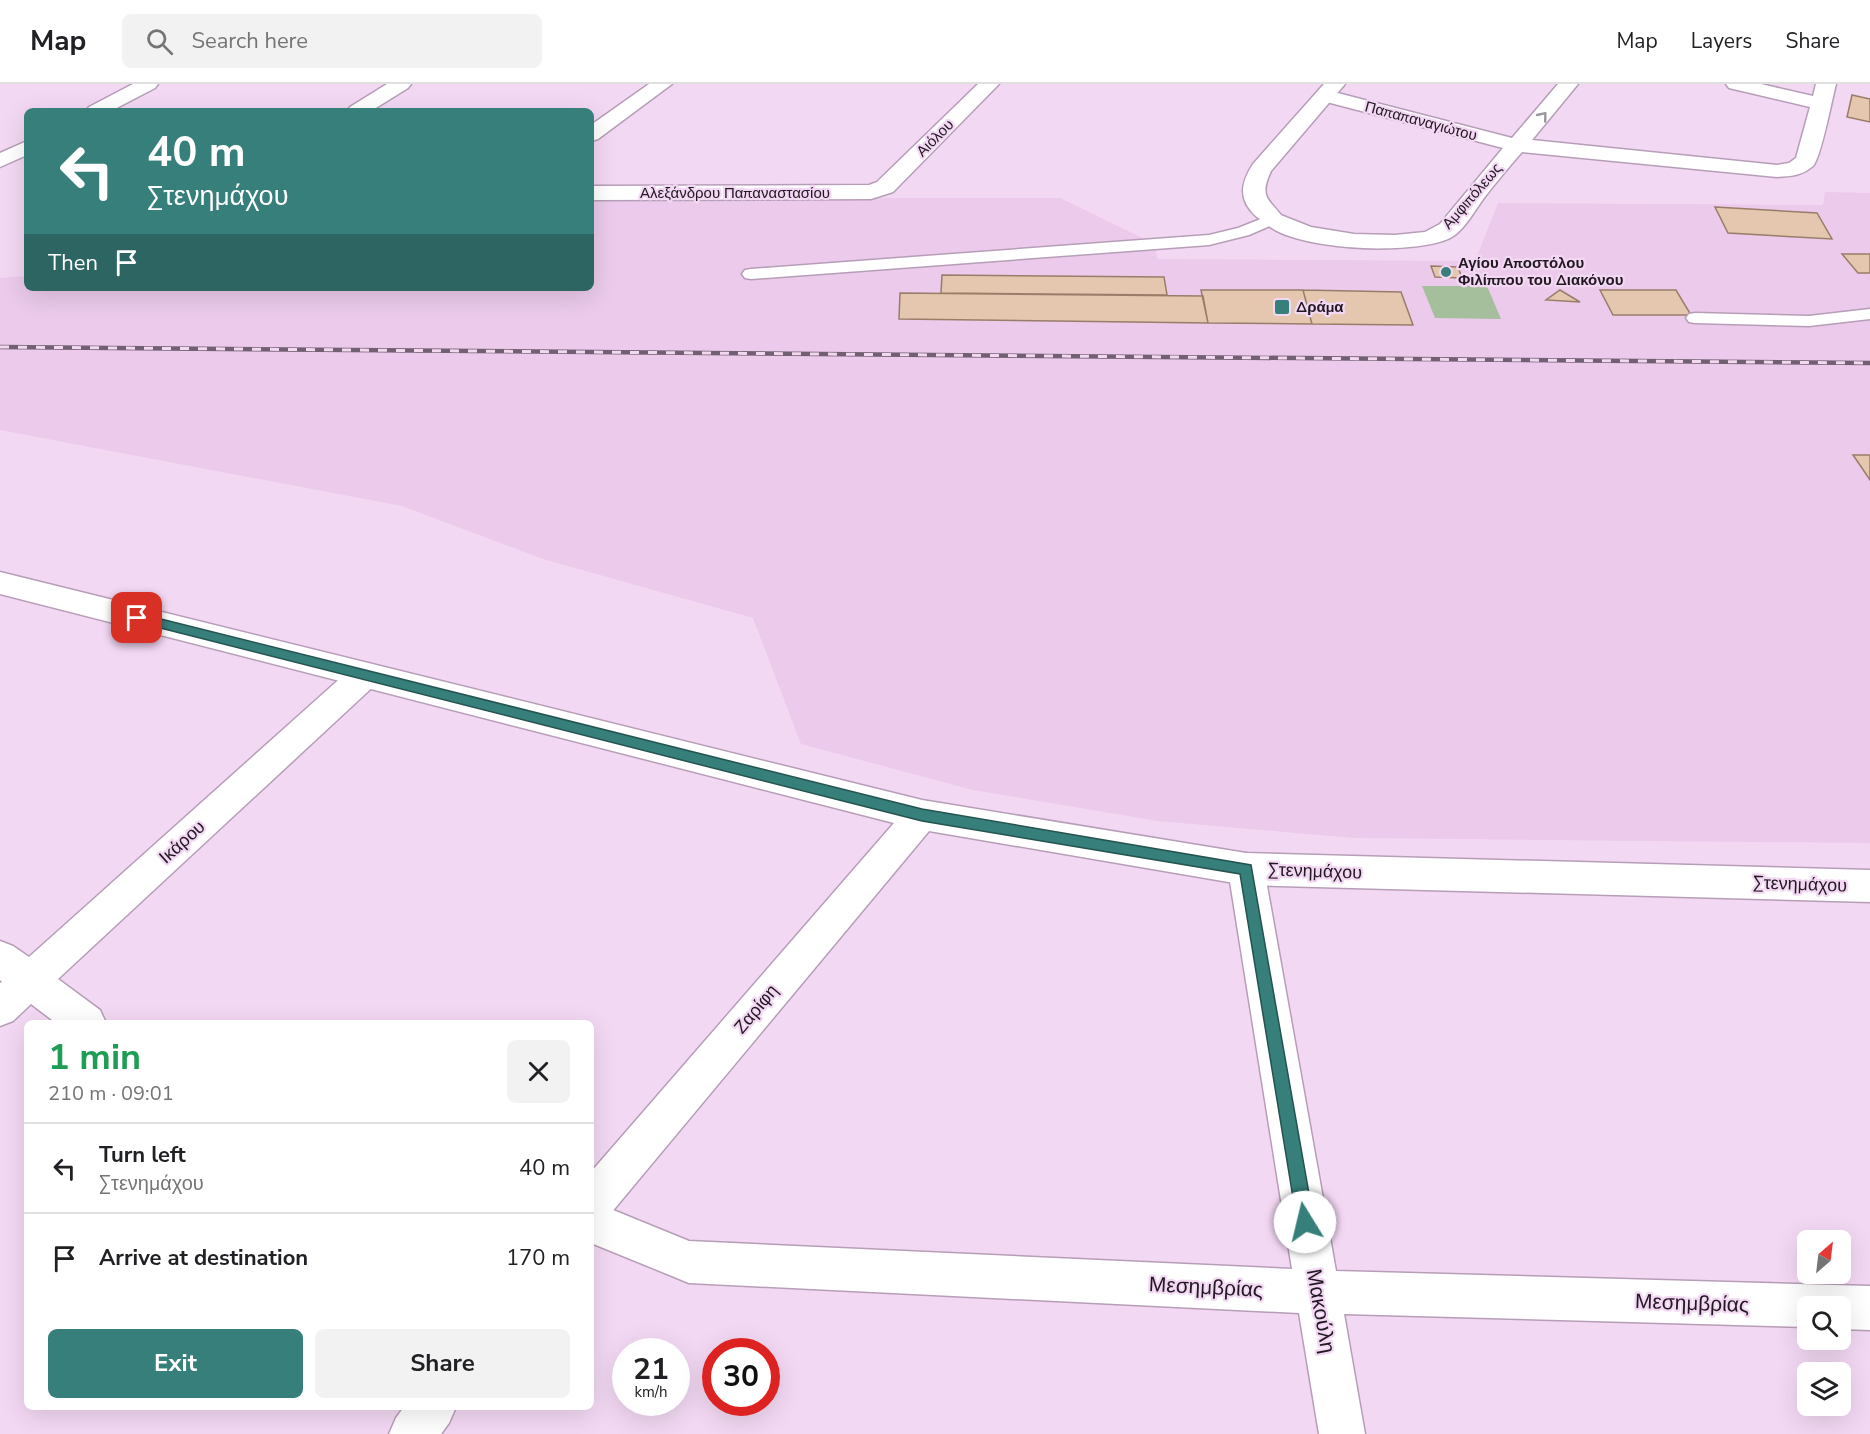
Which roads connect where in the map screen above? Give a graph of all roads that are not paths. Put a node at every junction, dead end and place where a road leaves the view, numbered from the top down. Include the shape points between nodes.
1 (148, 84) edge
2 (401, 84) edge
3 (662, 84) edge
4 (989, 84) edge
5 (1568, 84) edge
6 (1736, 84) edge
7 (1331, 90) edge
8 (1823, 94) edge
9 (102, 108) edge
10 (362, 108) edge
11 (594, 133) edge
12 (1516, 145) junction
13 (24, 149) edge
14 (0, 161) edge
15 (878, 190) joint
16 (594, 193) edge
17 (1273, 219) junction
18 (750, 274) dead end
19 (1870, 315) edge
20 (1695, 318) dead end
21 (0, 583) edge
22 (365, 675) junction
23 (922, 815) junction
24 (1246, 869) junction
25 (1870, 886) edge
26 (0, 958) edge
27 (30, 980) junction
28 (0, 1008) edge
29 (83, 1020) edge
30 (594, 1200) edge
31 (594, 1223) edge
32 (1317, 1292) junction
33 (1797, 1305) edge
34 (1851, 1307) edge
35 (1870, 1308) edge
36 (431, 1410) edge
37 (412, 1434) edge
38 (1342, 1434) edge

1 - 9 street
2 - 10 street
3 - 11 street
4 - 15 street, Αιόλου
12 -> 5 street, Αμφιπόλεως
6 - 8 street
7 - 12 street, Παπαπαναγιώτου
7 - 17 street via 1261,169 1252,186 1256,204
8 - 12 street, Παπαπαναγιώτου via 1806,161 1787,171
12 - 17 street, Αμφιπόλεως via 1445,231 1421,240 1339,239 1303,232
13 - 14 street
15 - 16 street, Αλεξάνδρου Παπαναστασίου
17 - 18 lane via 1209,240
19 - 20 lane via 1809,321
21 - 22 street, Στενημάχου
22 - 23 street, Στενημάχου
22 - 27 street, Ικάρου
23 - 24 street, Στενημάχου
23 - 30 street, Ζαρίφη
24 - 25 street, Στενημάχου
24 - 32 street, Μακούλη
26 - 27 street
27 - 28 street, Ικάρου
27 - 29 street
31 - 32 street, Μεσημβρίας via 689,1262
32 - 33 street, Μεσημβρίας
32 - 38 street, Μακούλη
34 - 35 street
36 - 37 street

